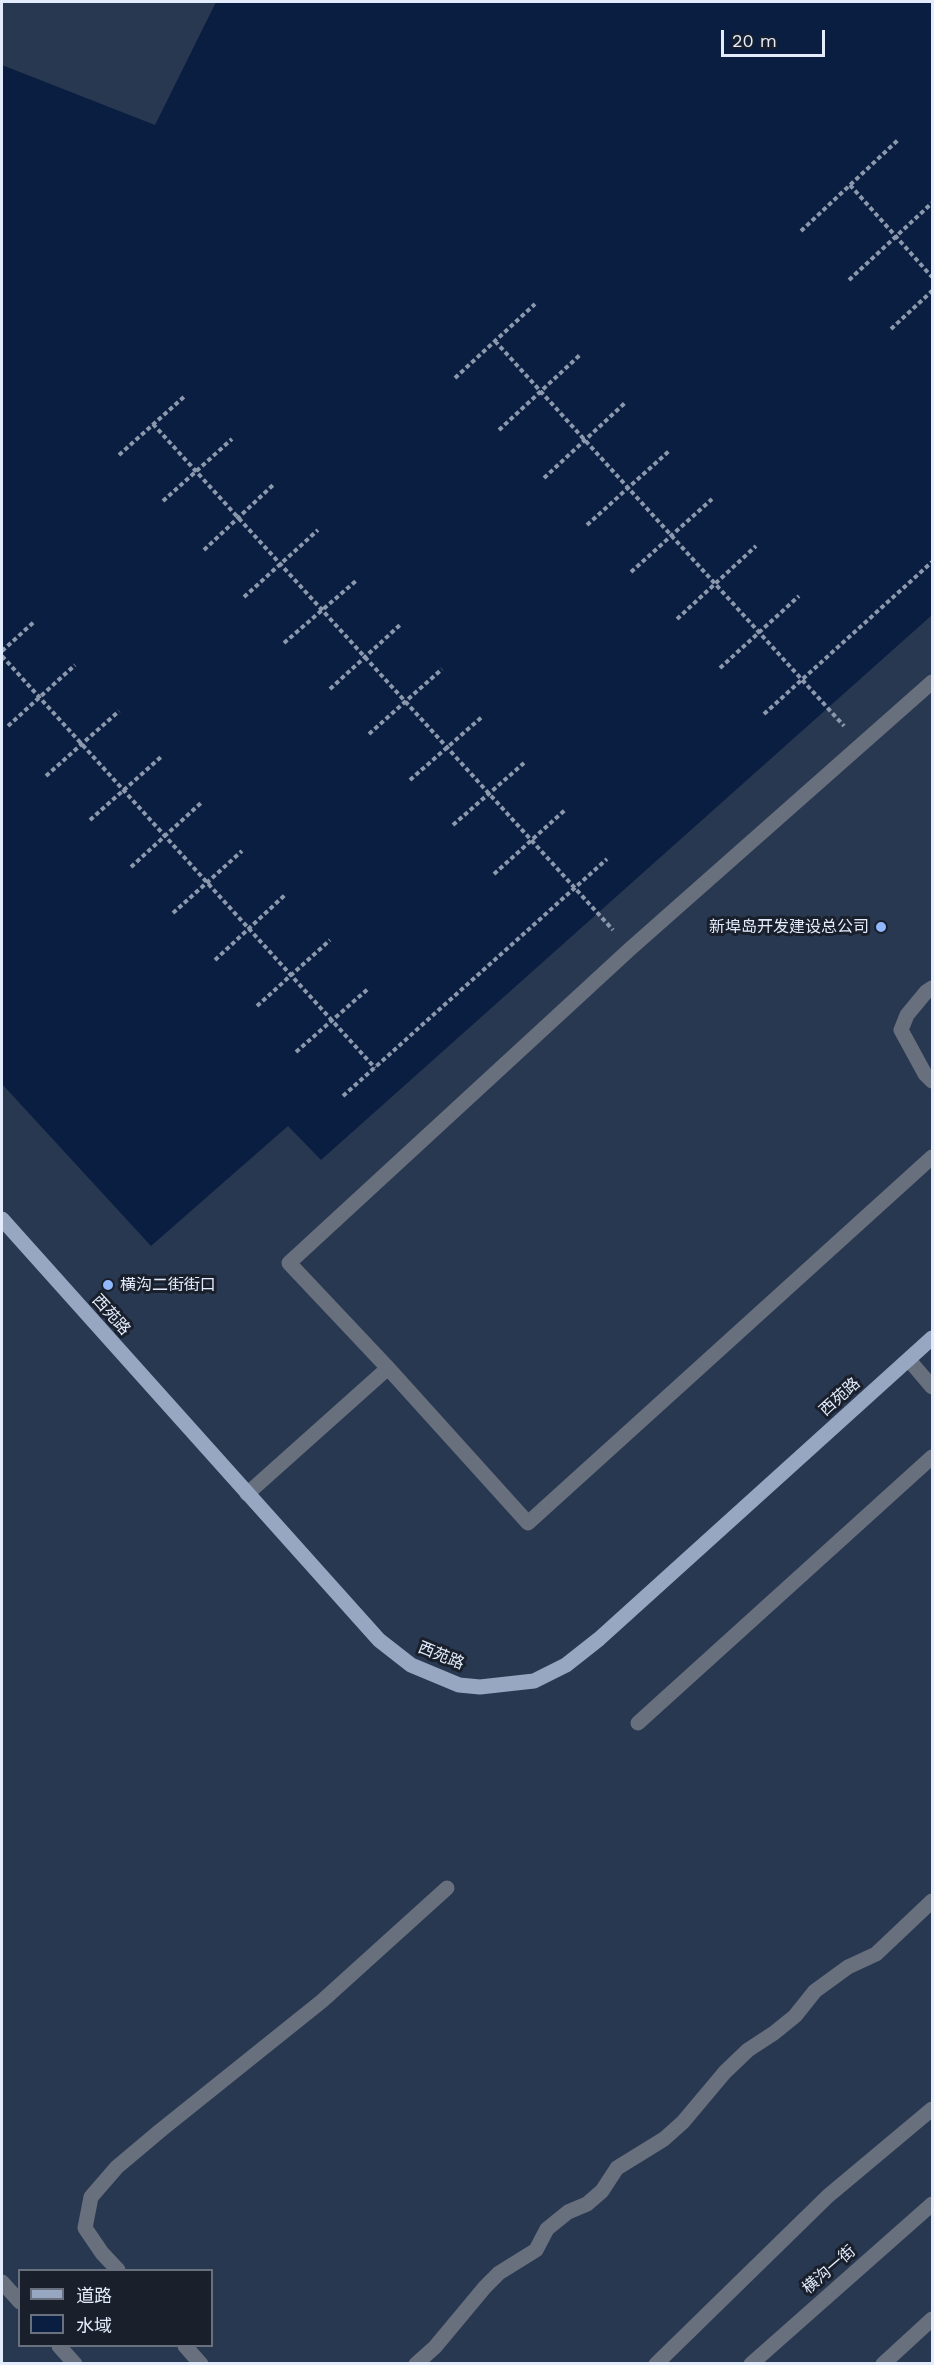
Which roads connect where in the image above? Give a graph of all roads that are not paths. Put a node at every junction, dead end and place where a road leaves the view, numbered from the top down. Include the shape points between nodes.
1 (933, 682) edge
2 (933, 988) edge
3 (933, 1081) edge
4 (933, 1157) edge
5 (2, 1219) edge
6 (933, 1338) edge
7 (909, 1360) junction
8 (388, 1368) junction
9 (933, 1387) edge
10 (933, 1457) edge
11 (247, 1494) junction
12 (638, 1723) dead end
13 (447, 1888) dead end
14 (933, 1901) edge
15 (933, 2109) edge
16 (933, 2204) edge
17 (116, 2269) edge
18 (2, 2282) edge
19 (18, 2300) edge
20 (933, 2319) edge
21 (60, 2347) edge
22 (186, 2347) edge
23 (75, 2364) edge
24 (201, 2364) edge
25 (416, 2364) edge
26 (656, 2364) edge
27 (751, 2364) edge
28 (883, 2364) edge

1 - 8 street via 630,949 290,1263
2 - 3 street via 907,1015 901,1030 925,1074
4 - 8 street via 528,1523
5 - 11 main road, 西苑路
6 - 7 main road, 西苑路
7 - 9 street
7 - 11 main road, 西苑路 via 599,1639 566,1665 534,1682 480,1687 459,1684 411,1665 379,1640
8 - 11 street
10 - 12 street
13 - 17 street via 322,2001 117,2167 91,2197 85,2228
14 - 25 street via 876,1954 848,1966 815,1991 795,2016 725,2072 664,2139 617,2168 602,2192 547,2229 536,2250 484,2286 435,2347
15 - 26 street via 828,2196
16 - 27 street, 横沟一街
18 - 19 street
20 - 28 street
21 - 23 street
22 - 24 street

